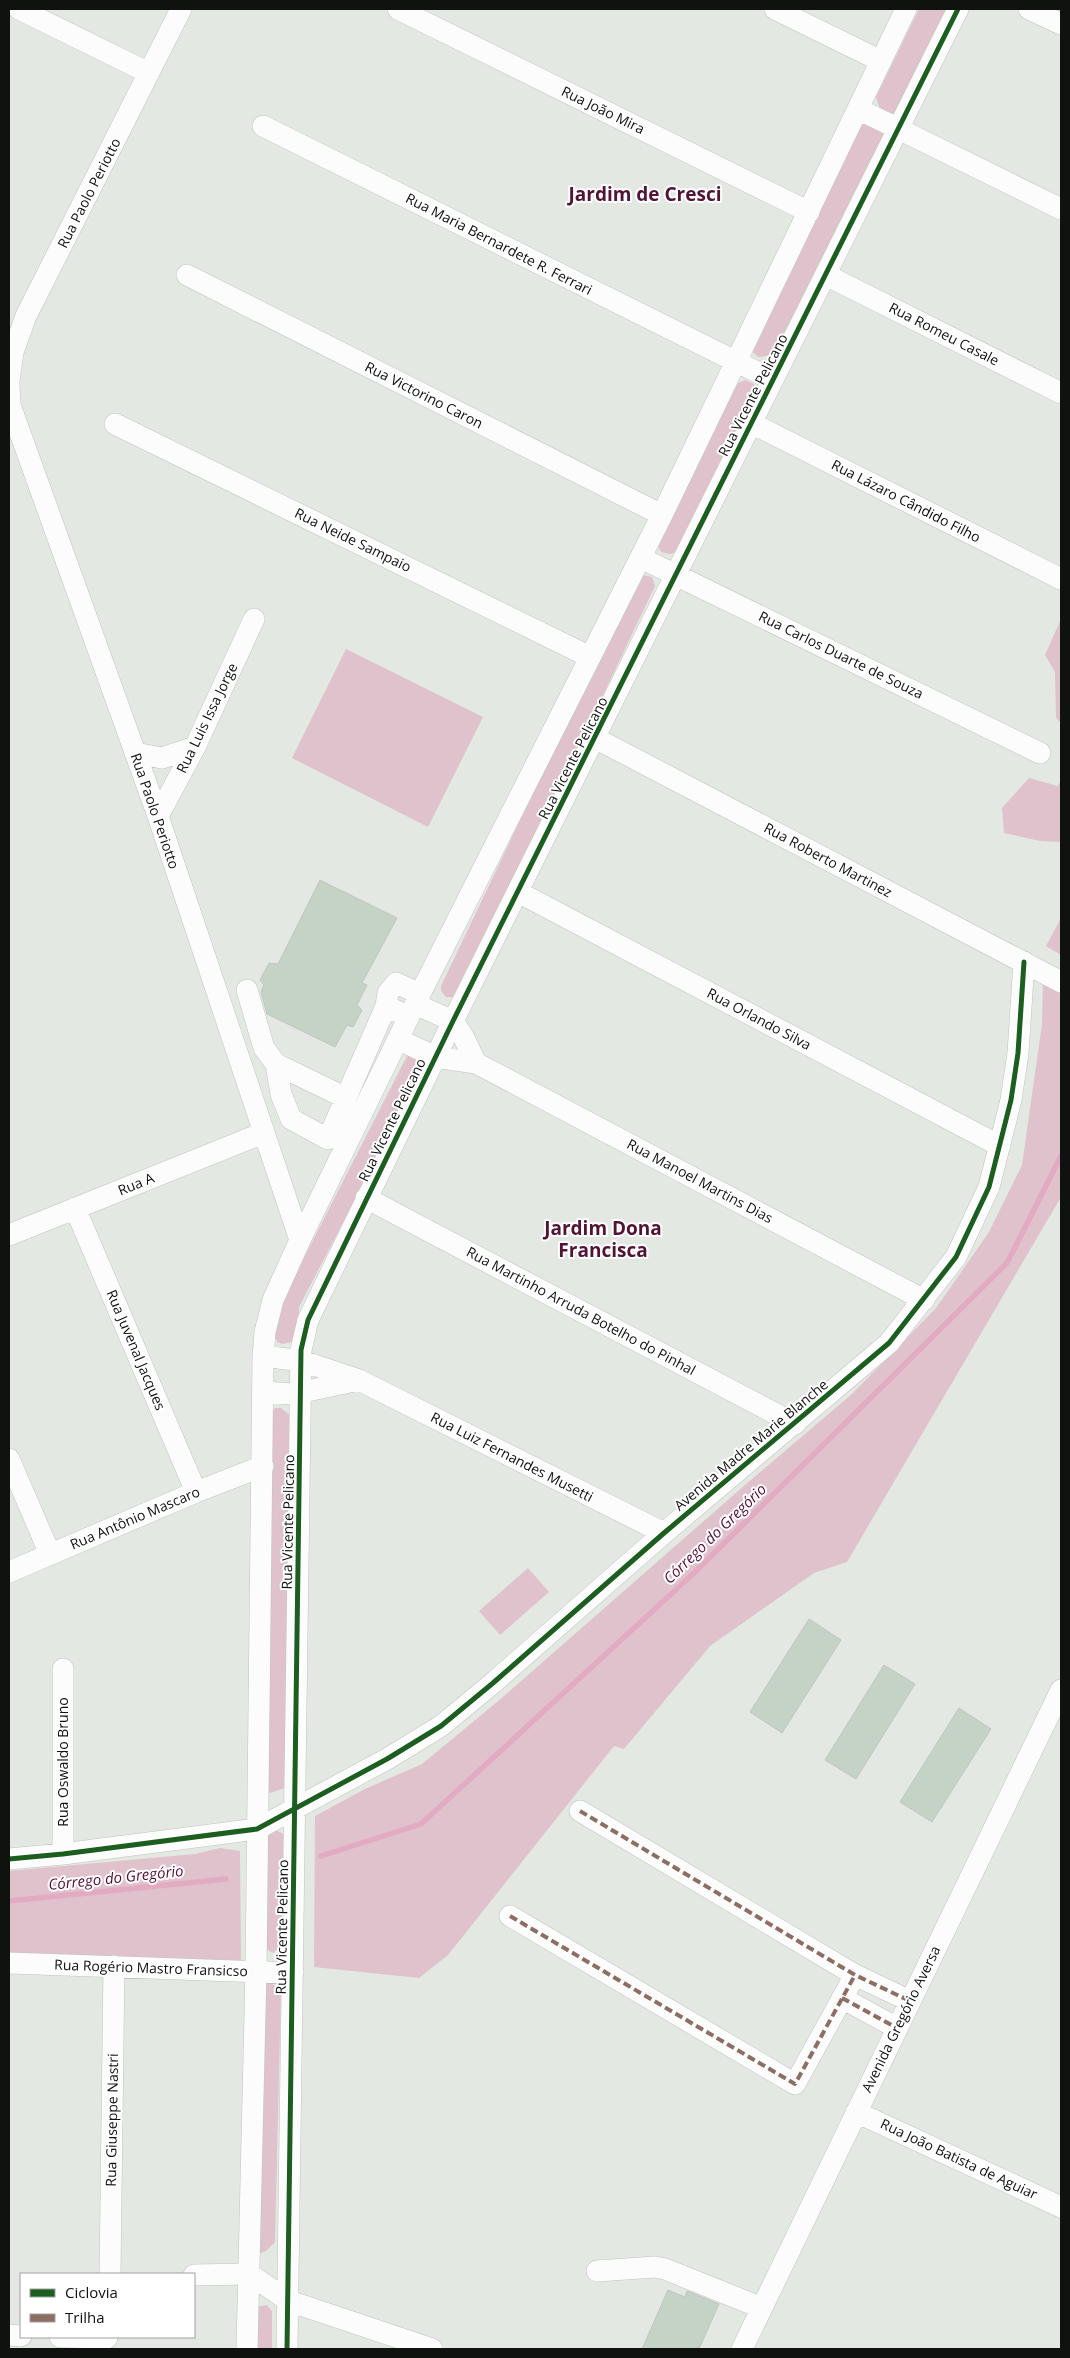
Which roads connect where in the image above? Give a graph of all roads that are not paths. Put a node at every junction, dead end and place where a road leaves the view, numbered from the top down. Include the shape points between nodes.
1 (19, 9) edge
2 (181, 9) edge
3 (398, 9) edge
4 (774, 9) edge
5 (906, 9) edge
6 (958, 9) edge
7 (1030, 9) edge
8 (1061, 24) edge
9 (881, 61) junction
10 (149, 73) junction
11 (858, 109) junction
12 (263, 126) dead end
13 (899, 129) junction
14 (1061, 208) edge
15 (808, 212) junction
16 (187, 275) dead end
17 (826, 275) junction
18 (736, 363) junction
19 (772, 380) junction
20 (9, 383) edge
21 (1061, 393) edge
22 (751, 423) junction
23 (115, 424) dead end
24 (662, 515) junction
25 (641, 558) junction
26 (676, 575) junction
27 (1061, 579) edge
28 (254, 619) dead end
29 (590, 657) junction
30 (595, 738) junction
31 (195, 747) junction
32 (135, 753) junction
33 (1040, 753) dead end
34 (158, 816) junction
35 (518, 892) junction
36 (1024, 962) junction
37 (1061, 982) edge
38 (247, 990) dead end
39 (415, 1005) junction
40 (453, 1021) junction
41 (398, 1039) junction
42 (435, 1057) junction
43 (476, 1063) junction
44 (276, 1064) junction
45 (346, 1098) junction
46 (263, 1133) junction
47 (1000, 1146) junction
48 (366, 1198) junction
49 (75, 1208) junction
50 (9, 1235) edge
51 (300, 1240) junction
52 (924, 1300) junction
53 (264, 1356) junction
54 (302, 1361) junction
55 (359, 1380) junction
56 (263, 1392) junction
57 (301, 1393) junction
58 (795, 1424) junction
59 (9, 1459) edge
60 (263, 1466) junction
61 (196, 1492) junction
62 (664, 1533) junction
63 (50, 1554) junction
64 (9, 1572) edge
65 (63, 1669) dead end
66 (1061, 1690) edge
67 (294, 1809) junction
68 (580, 1811) dead end
69 (258, 1829) junction
70 (63, 1854) junction
71 (9, 1858) edge
72 (510, 1916) dead end
73 (9, 1963) edge
74 (114, 1966) junction
75 (256, 1971) junction
76 (293, 1973) junction
77 (855, 1974) junction
78 (842, 1998) junction
79 (910, 2001) junction
80 (897, 2028) junction
81 (856, 2112) junction
82 (1061, 2207) edge
83 (597, 2271) dead end
84 (110, 2273) edge
85 (195, 2274) edge
86 (249, 2274) junction
87 (289, 2301) junction
88 (762, 2308) junction
89 (72, 2338) edge
90 (107, 2341) edge
91 (248, 2349) edge
92 (287, 2349) edge
93 (432, 2349) edge
94 (742, 2349) edge

1 - 10 street
2 - 10 street, Rua Paolo Periotto
3 - 15 street, Rua João Mira
4 - 9 street
5 - 9 street, Rua Vicente Pelicano
6 - 13 street, Rua Vicente Pelicano
7 - 8 street
9 - 11 street, Rua Vicente Pelicano
10 - 20 street, Rua Paolo Periotto via 26,316 13,352
11 - 13 street
11 - 15 street, Rua Vicente Pelicano
12 - 18 street, Rua Maria Bernardete R. Ferrari
13 - 14 street
13 - 17 street, Rua Vicente Pelicano
15 - 18 street, Rua Vicente Pelicano
16 - 24 street, Rua Victorino Caron
17 - 19 street, Rua Vicente Pelicano
17 - 21 street, Rua Romeu Casale
18 - 19 street, Rua Maria Bernardete R. Ferrari
18 - 24 street, Rua Vicente Pelicano
19 - 22 street, Rua Vicente Pelicano
20 - 32 street, Rua Paolo Periotto via 10,405
22 - 26 street, Rua Vicente Pelicano
22 - 27 street, Rua Lázaro Cândido Filho
23 - 29 street, Rua Neide Sampaio
24 - 25 street, Rua Vicente Pelicano
25 - 26 street, Rua Carlos Duarte de Souza
25 - 29 street, Rua Vicente Pelicano
26 - 30 street, Rua Vicente Pelicano
26 - 33 street, Rua Carlos Duarte de Souza
28 - 31 street, Rua Luis Issa Jorge
29 - 39 street, Rua Vicente Pelicano
30 - 35 street, Rua Vicente Pelicano
30 - 36 street, Rua Roberto Martinez
31 - 32 street via 162,758
31 - 34 street, Rua Luis Issa Jorge
32 - 34 street, Rua Paolo Periotto
34 - 46 street, Rua Paolo Periotto
35 - 40 street, Rua Vicente Pelicano
35 - 47 street, Rua Orlando Silva
36 - 37 street, Rua Roberto Martinez
36 - 47 street, Avenida Madre Marie Blanche via 1018,1054
38 - 44 street via 264,1048
39 - 40 street
39 - 41 street, Rua Vicente Pelicano
39 - 45 street via 396,984 388,993 386,1006
40 - 42 street, Rua Vicente Pelicano
40 - 43 street
41 - 42 street, Rua Manoel Martins Dias
41 - 51 street, Rua Vicente Pelicano
42 - 43 street, Rua Manoel Martins Dias
42 - 48 street, Rua Vicente Pelicano
43 - 52 street, Rua Manoel Martins Dias
44 - 45 street
44 - 45 street via 281,1094 291,1119 328,1139
46 - 49 street, Rua A
46 - 51 street, Rua Paolo Periotto
47 - 52 street, Avenida Madre Marie Blanche via 989,1186 956,1257
48 - 54 street, Rua Vicente Pelicano via 308,1320
48 - 58 street, Rua Martinho Arruda Botelho do Pinhal
49 - 50 street, Rua A
49 - 61 street, Rua Juvenal Jacques
51 - 53 street, Rua Vicente Pelicano via 273,1300 265,1332
52 - 58 street, Avenida Madre Marie Blanche via 889,1343
53 - 54 street, Rua Luiz Fernandes Musetti
53 - 56 street, Rua Vicente Pelicano
54 - 55 street, Rua Luiz Fernandes Musetti
54 - 57 street, Rua Vicente Pelicano
55 - 57 street
55 - 62 street, Rua Luiz Fernandes Musetti
56 - 57 street
56 - 60 street, Rua Vicente Pelicano
57 - 67 street, Rua Vicente Pelicano
58 - 62 street, Avenida Madre Marie Blanche
59 - 63 street
60 - 61 street, Rua Antônio Mascaro
60 - 69 street, Rua Vicente Pelicano
61 - 63 street, Rua Antônio Mascaro
62 - 67 street, Avenida Madre Marie Blanche via 441,1726
63 - 64 street, Rua Antônio Mascaro
65 - 70 street, Rua Oswaldo Bruno
66 - 79 street, Avenida Gregório Aversa
67 - 69 street, Avenida Madre Marie Blanche
67 - 76 street, Rua Vicente Pelicano
68 - 77 street
69 - 70 street
69 - 75 street, Rua Vicente Pelicano
70 - 71 street
72 - 78 street via 795,2084
73 - 74 street, Rua Rogério Mastro Fransicso
74 - 75 street, Rua Rogério Mastro Fransicso
74 - 84 street, Rua Giuseppe Nastri
75 - 76 street, Rua Rogério Mastro Fransicso
75 - 86 street, Rua Vicente Pelicano
76 - 87 street, Rua Vicente Pelicano
77 - 78 street
77 - 79 street
78 - 80 street
79 - 80 street, Avenida Gregório Aversa
80 - 81 street, Avenida Gregório Aversa
81 - 82 street, Rua João Batista de Aguiar
81 - 88 street, Avenida Gregório Aversa
83 - 88 street via 665,2268
85 - 86 street
86 - 87 street
86 - 91 street, Rua Vicente Pelicano
87 - 92 street, Rua Vicente Pelicano
87 - 93 street
88 - 94 street, Avenida Gregório Aversa
89 - 90 street

